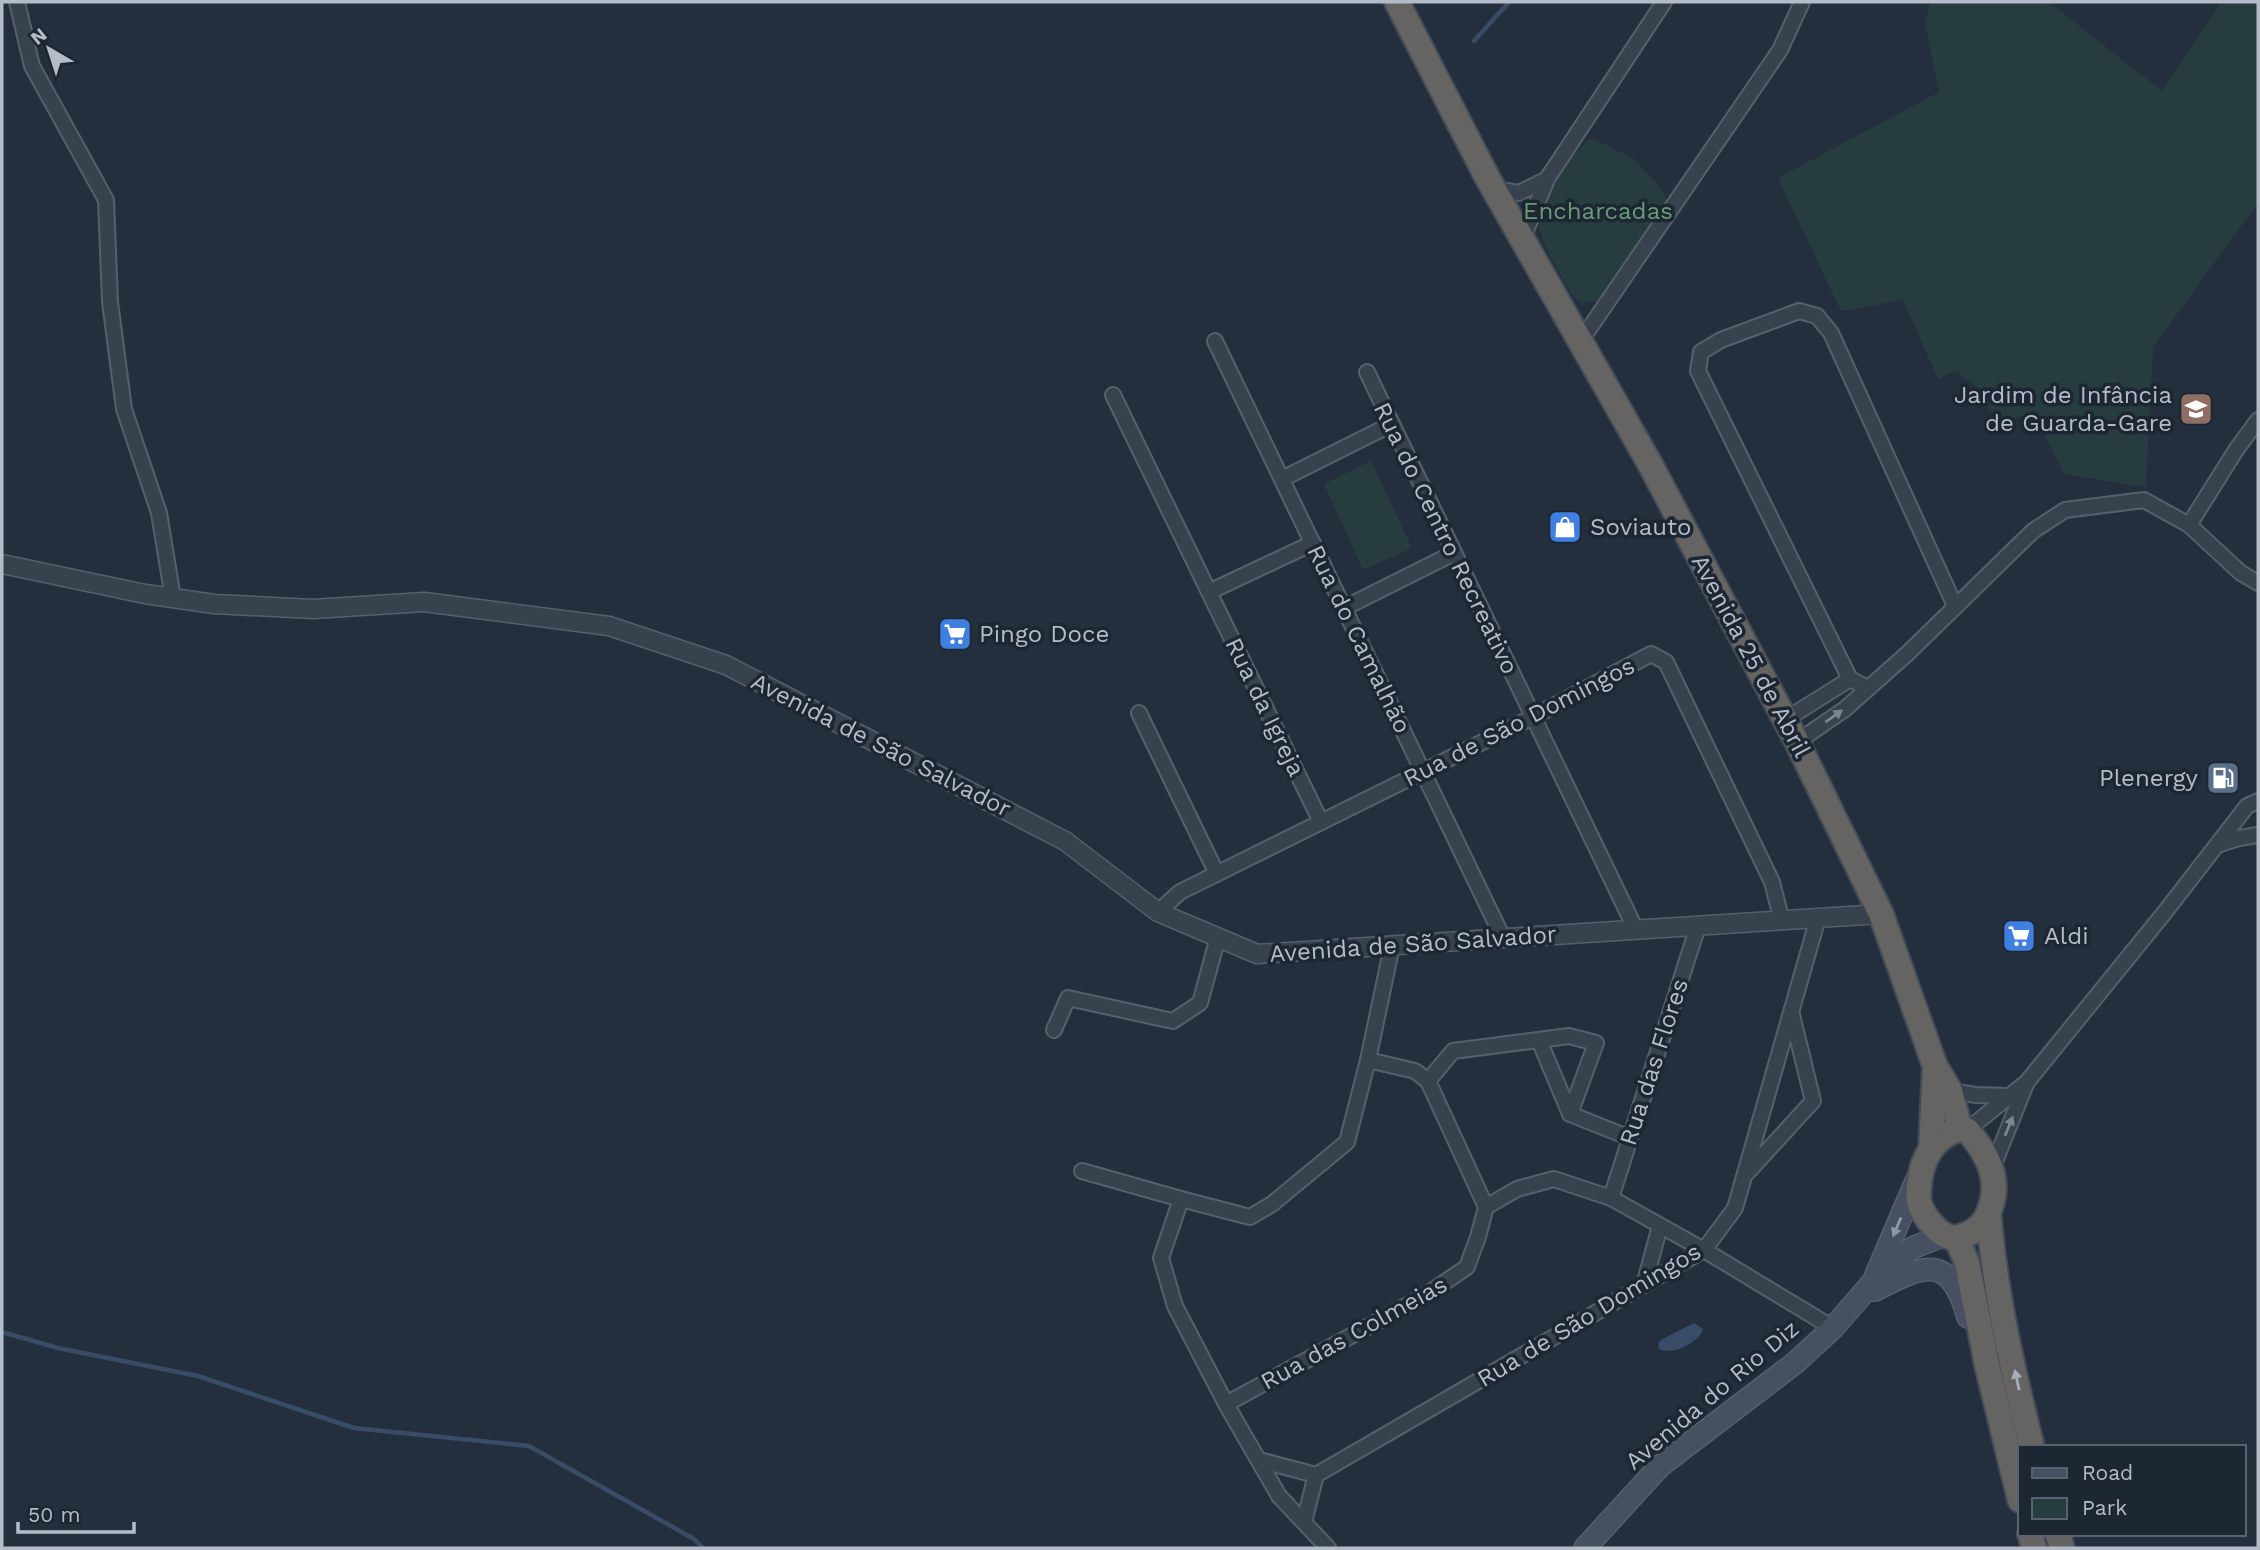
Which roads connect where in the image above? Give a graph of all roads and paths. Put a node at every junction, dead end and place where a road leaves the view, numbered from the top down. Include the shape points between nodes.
1 (17, 2) edge
2 (1397, 2) edge
3 (1664, 2) edge
4 (1802, 2) edge
5 (1547, 179) junction
6 (1493, 189) junction
7 (1522, 240) junction
8 (1215, 341) dead end
9 (1580, 342) junction
10 (1367, 372) dead end
11 (1113, 395) dead end
12 (2258, 420) edge
13 (1392, 424) junction
14 (1282, 479) junction
15 (2189, 525) junction
16 (1312, 543) junction
17 (1454, 553) junction
18 (2, 564) edge
19 (2258, 583) edge
20 (1209, 592) junction
21 (173, 598) junction
22 (1955, 606) junction
23 (1344, 608) junction
24 (1850, 679) junction
25 (1868, 688) junction
26 (1139, 713) dead end
27 (1533, 717) junction
28 (1785, 720) junction
29 (1797, 742) junction
30 (1423, 772) junction
31 (2258, 801) edge
32 (1321, 822) junction
33 (2258, 835) edge
34 (2216, 845) junction
35 (1217, 874) junction
36 (1158, 912) junction
37 (1881, 914) junction
38 (1818, 918) junction
39 (1782, 921) junction
40 (1698, 926) junction
41 (1636, 930) junction
42 (1218, 937) junction
43 (1503, 938) junction
44 (1392, 946) junction
45 (1791, 1013) junction
46 (1054, 1030) dead end
47 (1539, 1040) junction
48 (1368, 1060) junction
49 (1935, 1066) junction
50 (1428, 1081) junction
51 (2027, 1082) junction
52 (1950, 1091) junction
53 (2008, 1096) junction
54 (1570, 1114) junction
55 (1964, 1129) junction
56 (1630, 1138) junction
57 (1931, 1147) junction
58 (1920, 1170) junction
59 (1082, 1171) dead end
60 (1991, 1171) junction
61 (1744, 1177) junction
62 (1611, 1198) junction
63 (1181, 1199) junction
64 (1486, 1207) junction
65 (1989, 1217) junction
66 (1660, 1226) junction
67 (1950, 1237) junction
68 (1703, 1250) junction
69 (1644, 1285) junction
70 (1865, 1291) junction
71 (1833, 1328) junction
72 (1981, 1336) junction
73 (1226, 1404) junction
74 (2032, 1445) edge
75 (1259, 1460) junction
76 (1316, 1475) junction
77 (2018, 1492) edge
78 (1304, 1522) junction
79 (1328, 1548) edge
80 (1585, 1548) edge

1 - 21 street via 32,66 106,200 110,302 124,410 159,513
2 - 6 highway, Avenida 25 de Abril
3 - 5 street
4 - 9 street via 1780,50
5 - 6 street via 1519,193
5 - 7 street
6 - 7 highway, Avenida 25 de Abril
7 - 9 highway, Avenida 25 de Abril
8 - 14 street, Rua do Camalhão
9 - 28 highway, Avenida 25 de Abril
10 - 13 street, Rua do Centro Recreativo
11 - 20 street, Rua da Igreja
12 - 15 street
13 - 14 street
13 - 17 street, Rua do Centro Recreativo
14 - 16 street, Rua do Camalhão
15 - 19 street
15 - 22 street via 2144,500 2065,510 2033,531
16 - 20 street
16 - 23 street, Rua do Camalhão
17 - 23 street
17 - 27 street, Rua do Centro Recreativo
18 - 21 street, Avenida de São Salvador
20 - 32 street, Rua da Igreja
21 - 36 street, Avenida de São Salvador via 313,609 424,602 609,626 726,665 1065,841
22 - 24 street via 1831,333 1817,316 1799,312 1721,340 1701,352 1698,371
22 - 25 street
23 - 30 street, Rua do Camalhão
24 - 25 street
24 - 28 street
29 -> 25 street
26 - 35 street
27 - 30 street, Rua de São Domingos
27 - 39 street, Rua de São Domingos via 1651,654 1667,662 1772,882
27 - 41 street, Rua do Centro Recreativo
28 - 29 highway, Avenida 25 de Abril
29 - 37 highway, Avenida 25 de Abril
30 - 32 street, Rua de São Domingos
30 - 43 street, Rua do Camalhão
31 - 34 street
32 - 35 street, Rua de São Domingos
33 - 34 street
34 - 51 street
35 - 36 street, Rua de São Domingos via 1180,892
36 - 42 street, Avenida de São Salvador
37 - 38 street, Avenida de São Salvador
37 - 49 highway, Avenida 25 de Abril
38 - 39 street, Avenida de São Salvador
38 - 45 street, Rua de São Domingos
39 - 40 street, Avenida de São Salvador
40 - 41 street, Avenida de São Salvador
40 - 56 street, Rua das Flores
41 - 43 street, Avenida de São Salvador
42 - 44 street, Avenida de São Salvador via 1257,954
42 - 46 street via 1200,1003 1173,1021 1068,998
43 - 44 street, Avenida de São Salvador
44 - 48 street
45 - 61 street, Rua de São Domingos
45 - 61 street via 1813,1101
47 - 50 street via 1453,1051
47 - 54 street
47 - 54 street via 1569,1036 1596,1043
48 - 50 street via 1415,1072
48 - 63 street via 1347,1142 1272,1204 1250,1217
49 - 52 highway, Avenida 25 de Abril
49 - 57 highway, Avenida 25 de Abril
50 - 64 street
51 - 53 street
60 -> 51 street
52 - 53 street
52 - 55 highway, Avenida 25 de Abril
53 - 55 street
54 - 56 street
55 - 57 highway via 1949,1132
55 - 60 highway via 1981,1145
56 - 62 street, Rua das Flores
57 - 58 highway
58 - 67 highway via 1919,1200 1928,1220
58 -> 70 main road, Avenida do Rio Diz
59 - 63 street
60 - 65 highway via 1994,1189
61 - 68 street, Rua de São Domingos via 1735,1208
62 - 64 street via 1554,1179 1517,1189
62 - 66 street
63 - 73 street via 1161,1258 1175,1306
64 - 73 street, Rua das Colmeias via 1467,1267 1426,1295
65 - 67 highway via 1976,1231
74 -> 65 highway via 2003,1315
66 - 68 street
66 - 69 street
67 - 70 main road, Avenida do Rio Diz via 1912,1248
67 - 72 highway via 1967,1263
68 - 69 street, Rua de São Domingos
68 - 71 street
69 - 76 street, Rua de São Domingos
70 - 71 main road, Avenida do Rio Diz
70 - 72 main road via 1913,1272 1940,1271 1957,1286 1968,1318
71 - 80 main road, Avenida do Rio Diz via 1795,1363 1660,1466
72 - 77 highway
73 - 75 street
75 - 76 street
75 - 78 street via 1279,1496
76 - 78 street
78 - 79 street

